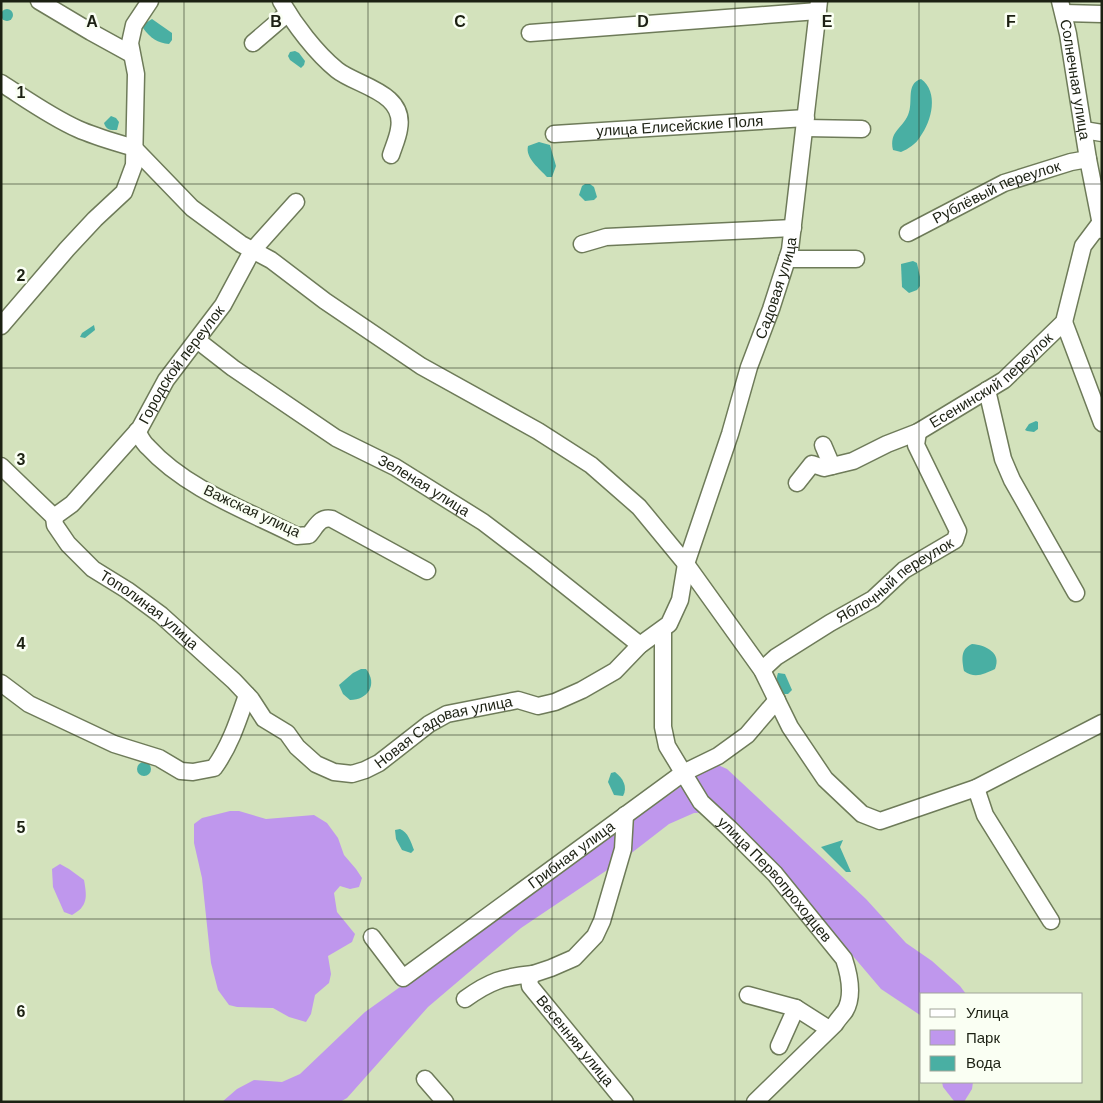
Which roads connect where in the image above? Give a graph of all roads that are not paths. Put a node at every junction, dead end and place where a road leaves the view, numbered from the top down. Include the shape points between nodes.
1 (39, 1) edge
2 (150, 1) edge
3 (818, 6) edge
4 (284, 7) edge
5 (1062, 7) edge
6 (1102, 14) edge
7 (530, 33) dead end
8 (253, 44) dead end
9 (132, 54) junction
10 (1, 83) edge
11 (805, 123) junction
12 (862, 129) dead end
13 (1084, 130) junction
14 (1102, 133) edge
15 (554, 134) dead end
16 (134, 148) junction
17 (392, 155) dead end
18 (1088, 159) junction
19 (296, 202) dead end
20 (1101, 226) edge
21 (793, 228) junction
22 (908, 233) dead end
23 (582, 244) dead end
24 (252, 251) junction
25 (787, 259) junction
26 (856, 259) dead end
27 (1064, 322) junction
28 (1, 326) edge
29 (197, 340) junction
30 (988, 390) junction
31 (1102, 423) edge
32 (137, 431) junction
33 (918, 432) junction
34 (823, 446) dead end
35 (1, 466) edge
36 (832, 466) junction
37 (796, 482) dead end
38 (54, 517) junction
39 (686, 564) junction
40 (427, 570) dead end
41 (1076, 592) dead end
42 (663, 630) junction
43 (640, 645) junction
44 (762, 670) junction
45 (1, 683) edge
46 (249, 697) junction
47 (777, 700) junction
48 (1102, 723) edge
49 (683, 773) junction
50 (976, 788) junction
51 (625, 815) junction
52 (1051, 921) dead end
53 (372, 937) dead end
54 (531, 976) junction
55 (748, 996) dead end
56 (465, 999) dead end
57 (796, 1008) junction
58 (829, 1029) junction
59 (779, 1046) dead end
60 (425, 1079) dead end
61 (445, 1102) edge
62 (625, 1102) edge
63 (754, 1102) edge

1 - 9 street
2 - 9 street via 134,24 130,43
3 - 7 street
3 - 11 street, Садовая улица
4 - 8 street
4 - 17 street via 337,70 379,91 394,104 400,127
5 - 6 street
5 - 13 street, Солнечная улица
9 - 16 street via 137,100
10 - 16 street via 77,128
11 - 12 street, улица Елисейские Поля
11 - 15 street, улица Елисейские Поля
11 - 21 street, Садовая улица
13 - 14 street
13 - 18 street, Солнечная улица
16 - 24 street via 192,208
16 - 28 street via 134,165 124,192 67,248
18 - 20 street, Солнечная улица
18 - 22 street, Рублёвый переулок via 1004,183
19 - 24 street, Городской переулок
20 - 27 street, Есенинский переулок via 1084,246
21 - 23 street via 606,237
21 - 25 street, Садовая улица
24 - 29 street, Городской переулок via 223,305
24 - 39 street via 271,260 421,366 538,431 591,465 640,507
25 - 26 street
25 - 39 street, Садовая улица
27 - 30 street, Есенинский переулок via 1004,380
27 - 31 street
29 - 32 street, Городской переулок via 166,380
29 - 43 street, Зеленая улица via 336,438 395,467 483,522
30 - 33 street, Есенинский переулок
30 - 41 street via 1003,458 1012,480
32 - 38 street, Городской переулок via 72,504
32 - 40 street, Важская улица via 146,446 167,465 204,490 297,536 309,536 321,520 332,519
33 - 36 street, Есенинский переулок via 853,461
33 - 44 street, Яблочный переулок via 916,445 958,531 955,540 904,570 873,599 830,623
34 - 36 street
35 - 38 street
36 - 37 street, Есенинский переулок via 824,468 812,464
38 - 46 street, Тополиная улица via 55,525 68,544 93,569 161,615
39 - 42 street, Новая Садовая улица via 680,600
39 - 44 street
42 - 43 street, Новая Садовая улица
42 - 49 street, улица Первопроходцев via 663,727 667,746
43 - 46 street, Новая Садовая улица via 615,671 556,702 538,706 518,700 447,714 379,762 352,774 334,772 316,764 287,733 264,719
44 - 47 street
45 - 46 street via 29,704 114,744 159,758 181,772 214,768
47 - 49 street, Грибная улица via 747,735 718,756
47 - 50 street via 790,727 825,779 862,814 880,821
48 - 50 street
49 - 51 street, Грибная улица
49 - 58 street, улица Первопроходцев via 701,802 775,874 844,959 850,980 846,1010
50 - 52 street via 985,815
51 - 53 street, Грибная улица via 403,978
51 - 54 street via 623,849 595,936 574,958
54 - 56 street via 506,977 483,986
54 - 62 street, Весенняя улица via 530,986
55 - 57 street
57 - 58 street
57 - 59 street
58 - 63 street, улица Первопроходцев
60 - 61 street

